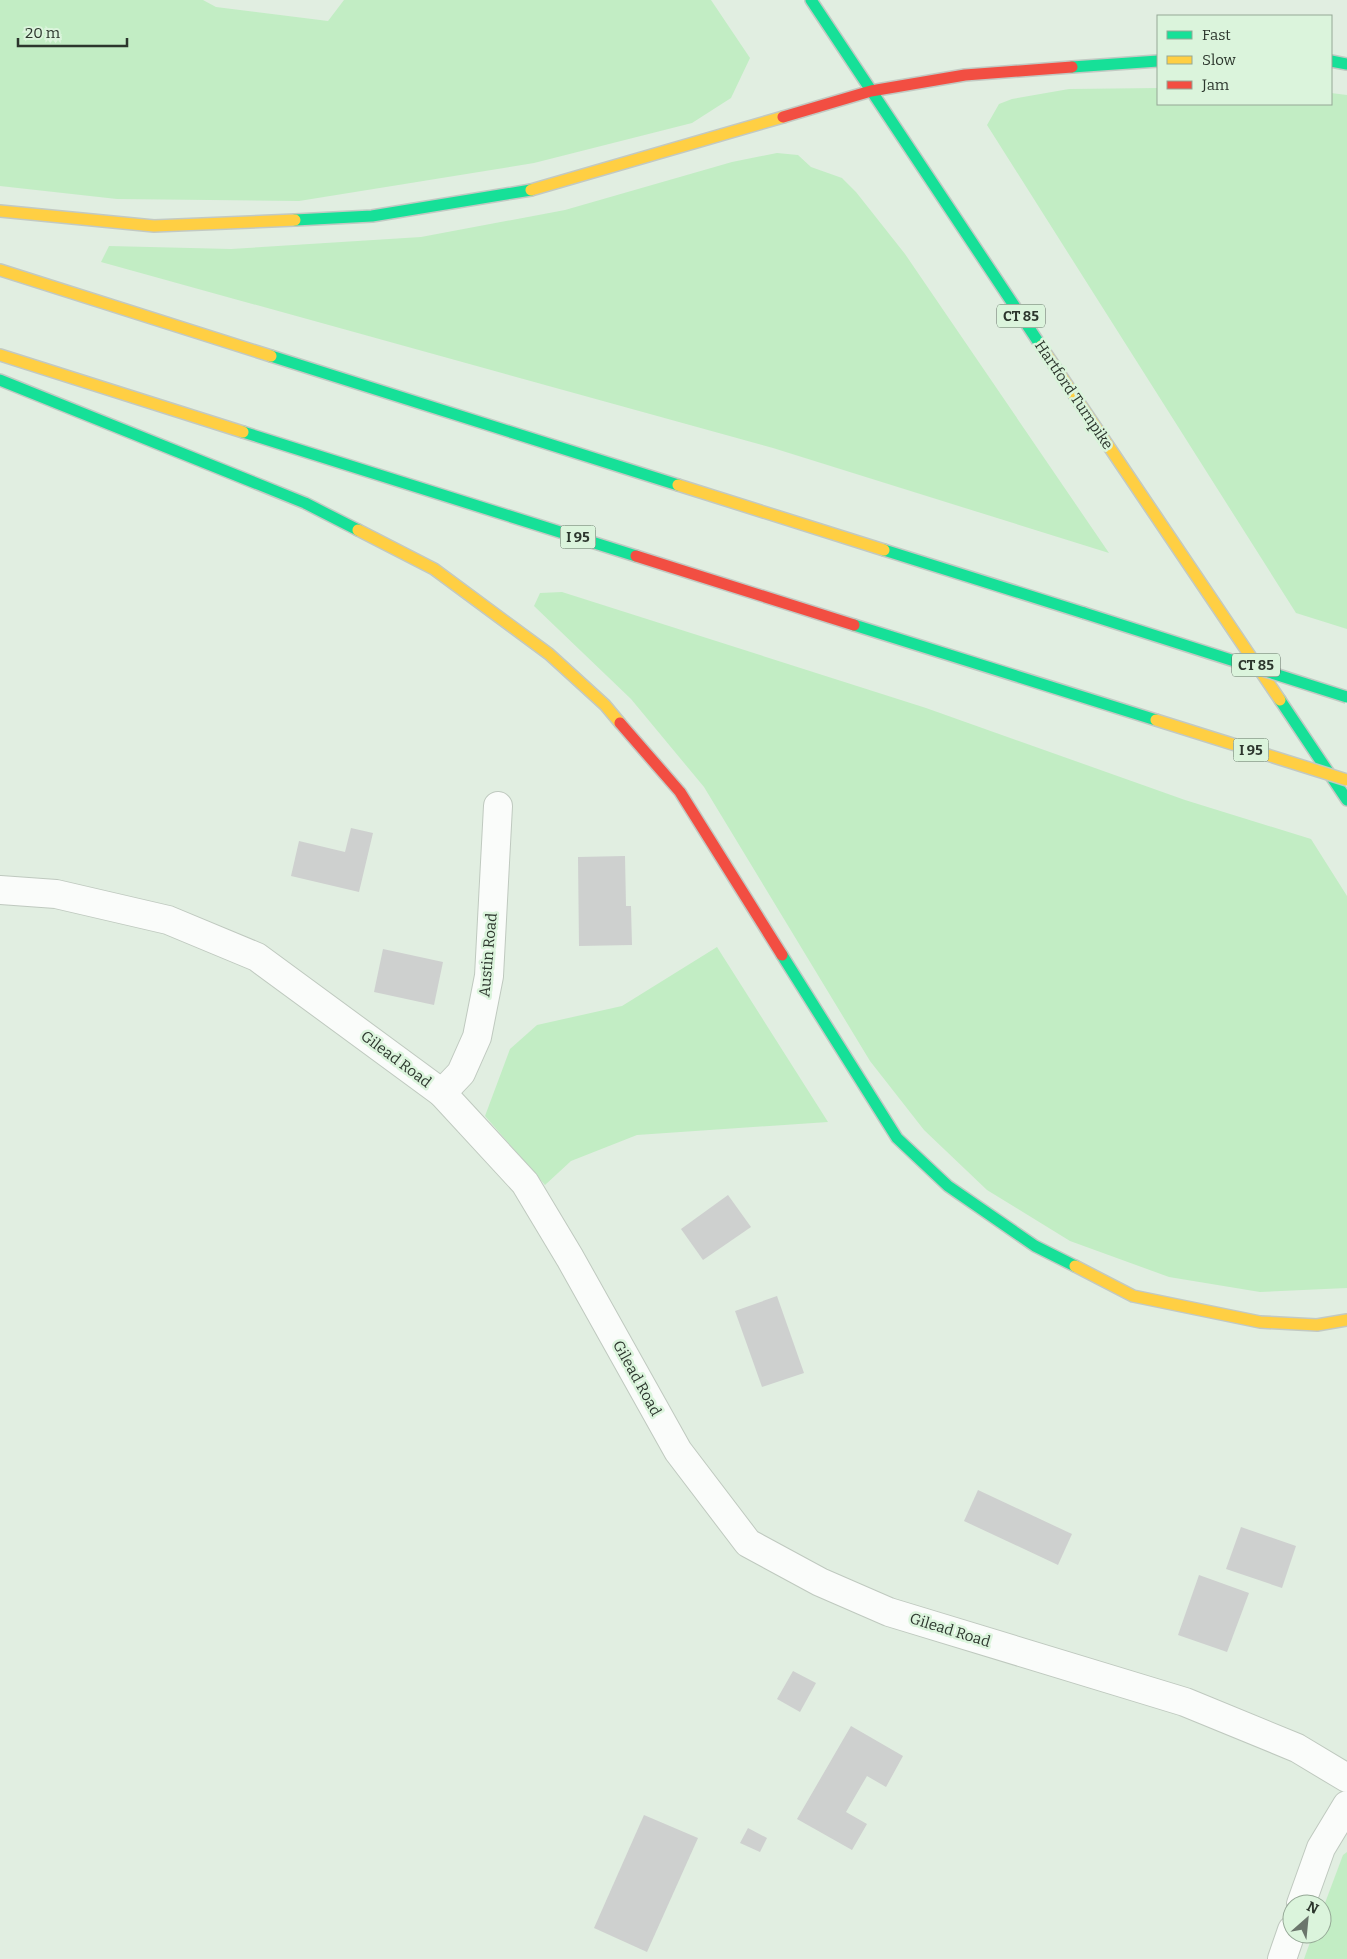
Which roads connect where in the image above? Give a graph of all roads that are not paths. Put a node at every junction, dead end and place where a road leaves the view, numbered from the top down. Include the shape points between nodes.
1 (811, 0) edge
2 (1157, 61) edge
3 (1332, 61) edge
4 (1347, 64) edge
5 (871, 91) junction
6 (0, 210) edge
7 (0, 270) edge
8 (0, 355) edge
9 (0, 380) edge
10 (1347, 697) edge
11 (1343, 785) edge
12 (1347, 800) edge
13 (498, 806) dead end
14 (0, 890) edge
15 (442, 1093) junction
16 (1347, 1320) edge
17 (1347, 1778) edge
18 (1347, 1805) edge
19 (1305, 1894) edge
20 (1287, 1944) edge
21 (1282, 1959) edge

1 - 5 highway, Hartford Turnpike / CT 85
2 - 5 highway via 966,75
3 - 4 highway
5 - 6 highway via 544,188 372,216 154,226
5 - 11 highway, Hartford Turnpike / CT 85
7 - 10 highway, bridge
8 - 11 highway, I 95, bridge via 1156,720
9 - 16 highway via 305,503 434,569 549,654 605,705 680,792 897,1138 948,1186 1036,1246 1133,1296 1260,1322 1317,1325
11 - 12 highway, CT 85
13 - 15 street, Austin Road via 488,976 477,1037 461,1073
14 - 15 street, Gilead Road via 56,894 168,920 257,957
15 - 17 street, Gilead Road via 525,1183 678,1451 748,1543 820,1582 889,1612 1185,1702 1297,1748
18 - 19 street via 1321,1848
20 - 21 street

